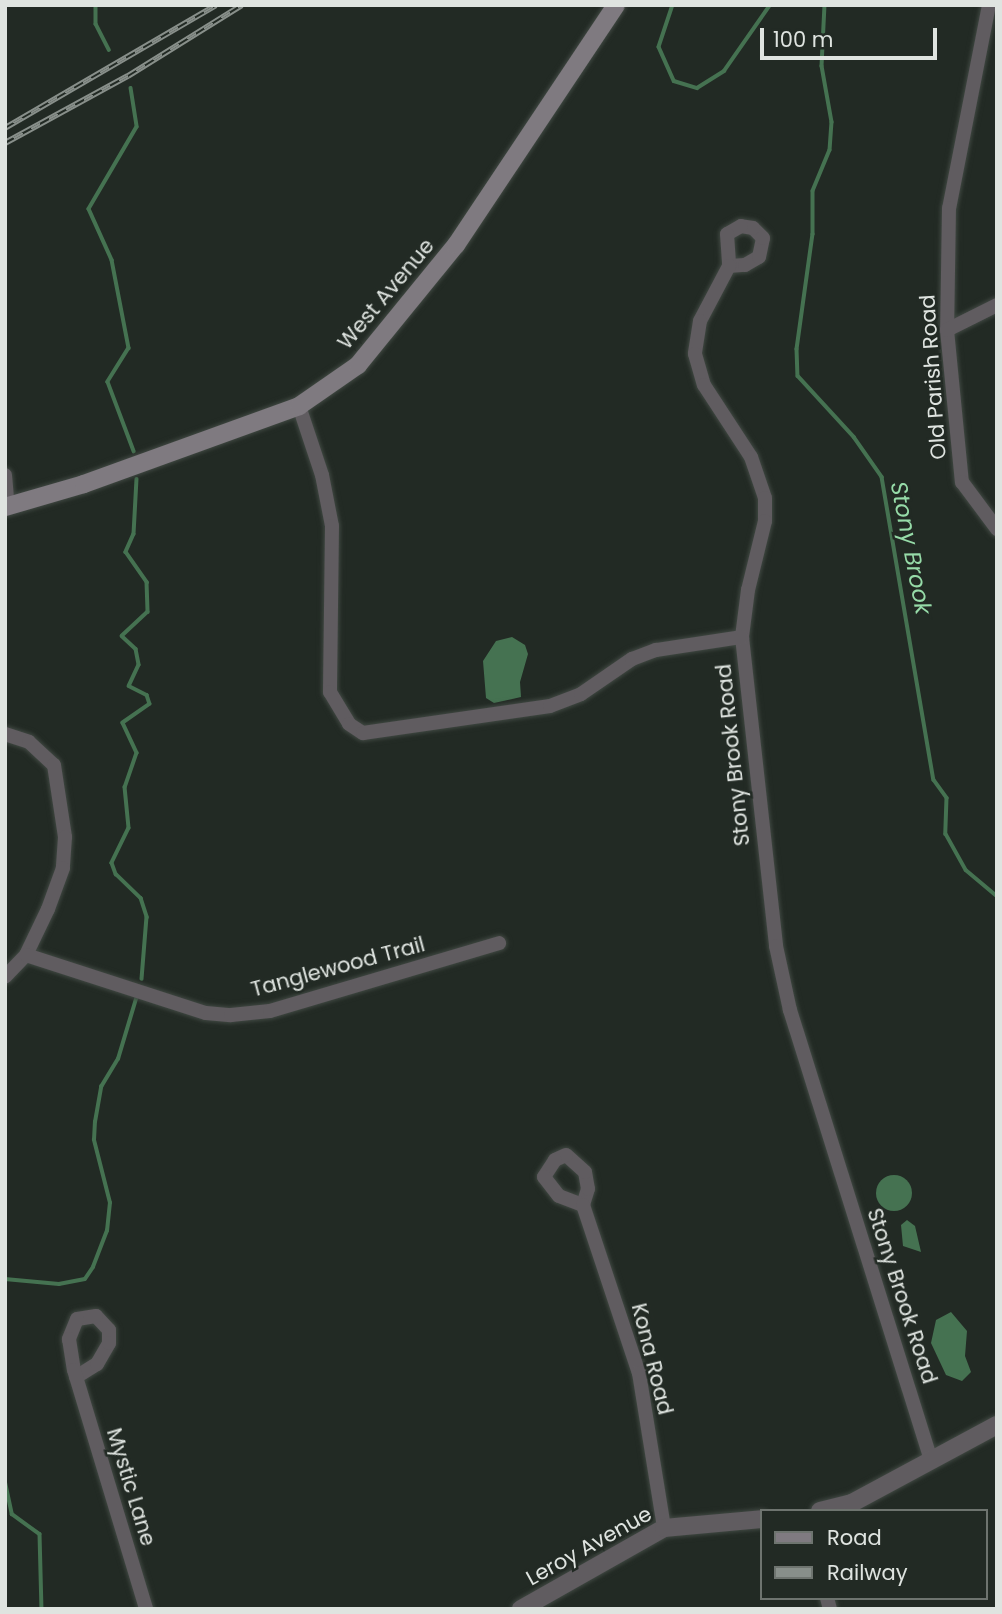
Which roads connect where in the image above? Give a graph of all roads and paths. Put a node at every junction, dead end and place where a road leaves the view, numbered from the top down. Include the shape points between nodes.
1 (616, 5) edge
2 (989, 5) edge
3 (729, 266) dead end
4 (997, 305) edge
5 (947, 330) junction
6 (299, 406) junction
7 (5, 475) edge
8 (6, 507) edge
9 (997, 529) edge
10 (742, 638) junction
11 (5, 734) edge
12 (499, 943) dead end
13 (26, 955) junction
14 (5, 977) edge
15 (583, 1205) dead end
16 (76, 1377) dead end
17 (997, 1425) edge
18 (932, 1460) junction
19 (828, 1509) edge
20 (760, 1519) edge
21 (664, 1528) junction
22 (146, 1609) edge
23 (522, 1609) edge

1 - 6 main road, West Avenue via 456,245 400,317 358,365
2 - 5 street, Old Parish Road via 949,208
3 - 10 street via 699,321 697,370 712,401 751,457 765,498 765,521
4 - 5 street
5 - 9 street, Old Parish Road via 962,482
6 - 8 main road, West Avenue via 84,484
6 - 10 street, Stony Brook Road via 322,475 332,526 330,692 349,724 363,733 550,706 581,694 632,659 656,650
7 - 8 street
10 - 18 street, Stony Brook Road via 773,924 790,1010
11 - 13 street via 29,742 54,765 63,804 63,868
12 - 13 street, Tanglewood Trail via 270,1012 231,1015 206,1013
13 - 14 street
15 - 21 street, Kona Road via 639,1373
16 - 22 street, Mystic Lane
17 - 18 street
18 - 19 street via 852,1503
20 - 21 street, Leroy Avenue
21 - 23 street, Leroy Avenue

